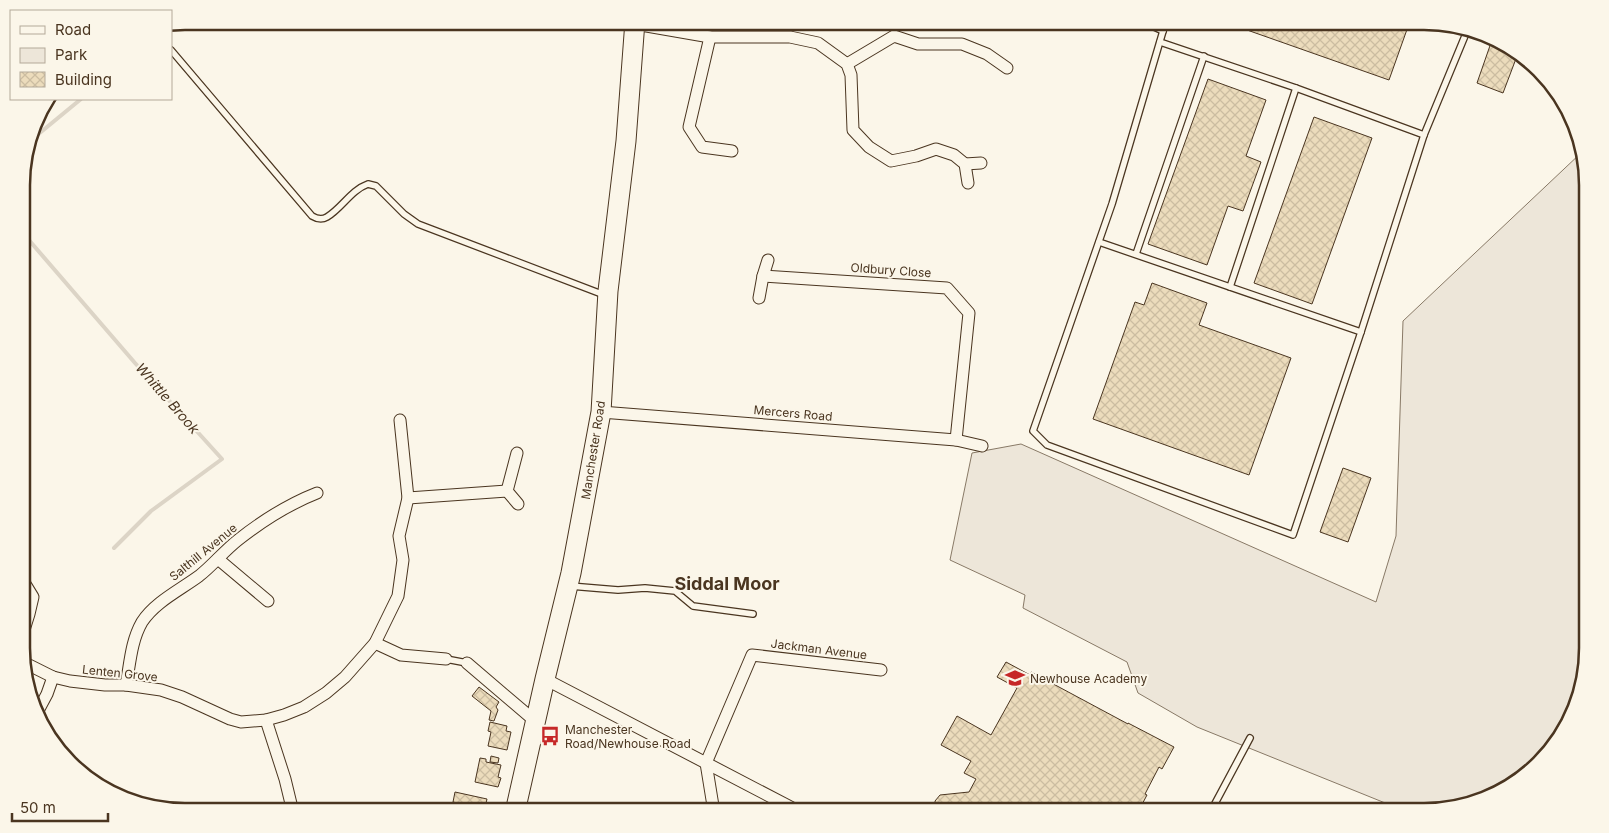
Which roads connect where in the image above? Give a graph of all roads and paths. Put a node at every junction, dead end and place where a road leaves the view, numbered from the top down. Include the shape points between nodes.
1 (634, 30) edge
2 (672, 30) edge
3 (1163, 31) edge
4 (1465, 36) edge
5 (710, 37) junction
6 (1160, 42) junction
7 (172, 51) edge
8 (1204, 56) junction
9 (847, 64) junction
10 (1007, 68) dead end
11 (1296, 88) junction
12 (1424, 135) junction
13 (732, 150) dead end
14 (981, 163) dead end
15 (965, 164) junction
16 (968, 183) dead end
17 (1099, 242) junction
18 (1136, 254) junction
19 (768, 260) dead end
20 (763, 276) junction
21 (1230, 287) junction
22 (607, 294) junction
23 (759, 298) dead end
24 (1361, 332) junction
25 (601, 412) junction
26 (400, 420) dead end
27 (956, 440) junction
28 (982, 446) dead end
29 (517, 453) dead end
30 (507, 491) junction
31 (317, 493) dead end
32 (408, 498) junction
33 (518, 504) dead end
34 (218, 559) junction
35 (568, 586) junction
36 (30, 592) edge
37 (268, 602) dead end
38 (30, 610) edge
39 (753, 614) dead end
40 (375, 643) junction
41 (422, 657) junction
42 (446, 659) joint
43 (467, 663) joint
44 (31, 666) edge
45 (421, 669) dead end
46 (881, 670) dead end
47 (53, 677) junction
48 (545, 679) junction
49 (126, 685) junction
50 (41, 705) edge
51 (266, 720) junction
52 (535, 721) junction
53 (1250, 738) dead end
54 (706, 763) junction
55 (291, 803) edge
56 (517, 803) edge
57 (713, 803) edge
58 (783, 803) edge
59 (1216, 803) edge

1 - 22 main road, Manchester Road via 626,141
2 - 5 street
3 - 6 lane
4 - 12 lane
5 - 9 street via 790,37 818,44
5 - 13 street via 689,127 702,147
6 - 8 lane
6 - 17 lane
7 - 22 lane via 312,216 326,218 360,187 376,186 418,224
8 - 11 lane
8 - 18 lane
9 - 10 street via 894,36 918,44 962,44 987,54
9 - 15 street via 852,75 853,130 869,147 891,161 936,149 954,155
11 - 12 lane
11 - 21 lane
12 - 24 lane
14 - 15 street
15 - 16 street
17 - 18 lane
17 - 24 lane via 1033,431 1047,445 1292,535
18 - 21 lane
19 - 20 street
20 - 23 street
20 - 27 street, Oldbury Close via 947,288 970,313
21 - 24 lane
22 - 25 main road, Manchester Road
25 - 27 street, Mercers Road
25 - 35 main road, Manchester Road
26 - 32 street, Lenten Grove
27 - 28 street, Mercers Road
29 - 30 street
30 - 32 street
30 - 33 street
31 - 34 street, Salthill Avenue via 263,522 237,540
32 - 40 street, Lenten Grove via 399,536 403,560 398,596
34 - 37 street
34 - 49 street, Salthill Avenue via 166,598 142,622 131,652
35 - 39 lane via 675,591 693,606
35 - 48 main road, Manchester Road
36 - 38 street via 33,597
40 - 41 street via 401,655
40 - 51 street, Lenten Grove via 326,693 304,707
41 - 42 street
41 - 45 street
42 - 43 lane
43 - 52 street
44 - 47 street, Lenten Grove
46 - 54 street, Jackman Avenue via 752,655
47 - 49 street, Lenten Grove via 87,684
47 - 50 street
48 - 52 main road, Manchester Road
48 - 54 street
49 - 51 street, Lenten Grove via 161,690 241,722
51 - 55 street
52 - 56 main road, Manchester Road
53 - 59 lane
54 - 57 street
54 - 58 street

